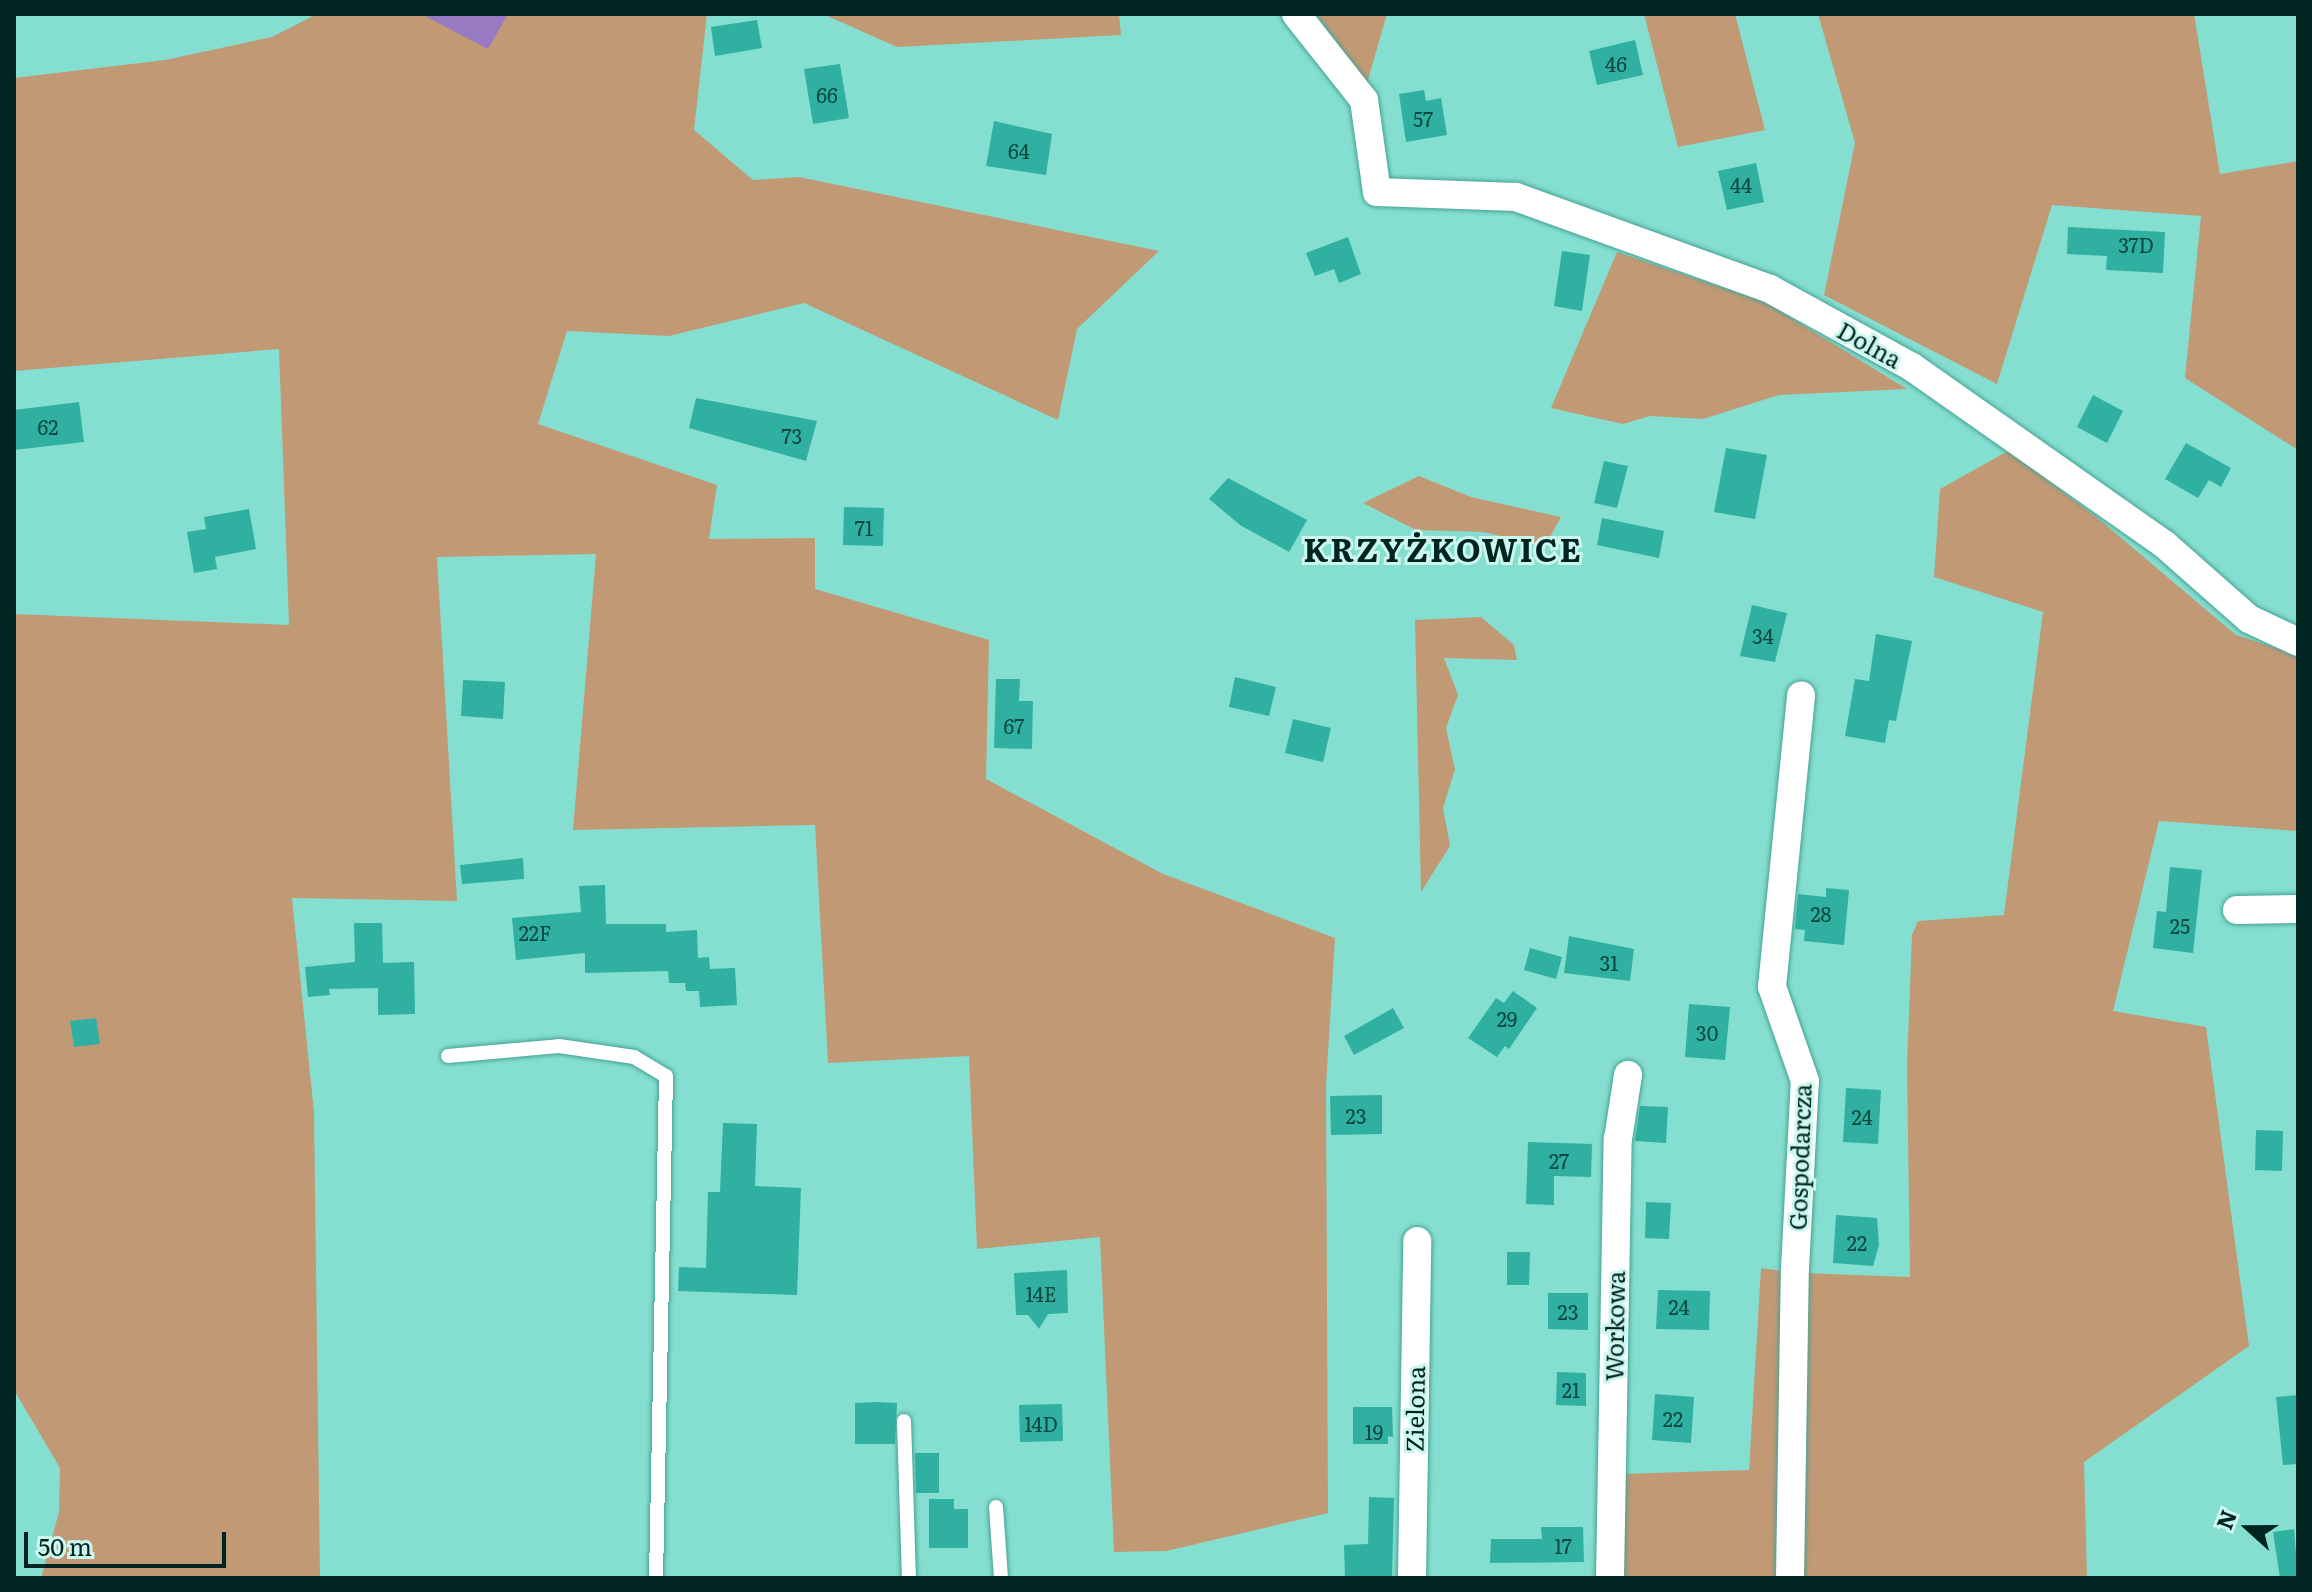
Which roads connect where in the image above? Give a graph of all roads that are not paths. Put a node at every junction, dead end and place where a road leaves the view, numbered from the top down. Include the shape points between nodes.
1 (1296, 14) edge
2 (2298, 642) edge
3 (1801, 695) dead end
4 (2298, 909) edge
5 (2237, 910) dead end
6 (448, 1056) dead end
7 (1628, 1075) dead end
8 (1417, 1241) dead end
9 (904, 1421) dead end
10 (996, 1507) dead end
11 (656, 1578) edge
12 (909, 1578) edge
13 (1001, 1578) edge
14 (1412, 1578) edge
15 (1610, 1578) edge
16 (1790, 1578) edge

1 - 2 street, Dolna via 1364,100 1377,192 1516,197 1770,289 1912,367 2164,544 2249,619
3 - 16 street, Gospodarcza via 1772,987 1805,1081 1795,1269
4 - 5 street
6 - 11 lane via 559,1046 634,1057 666,1076
7 - 15 street, Workowa via 1618,1139
8 - 14 street, Zielona
9 - 12 lane
10 - 13 lane

